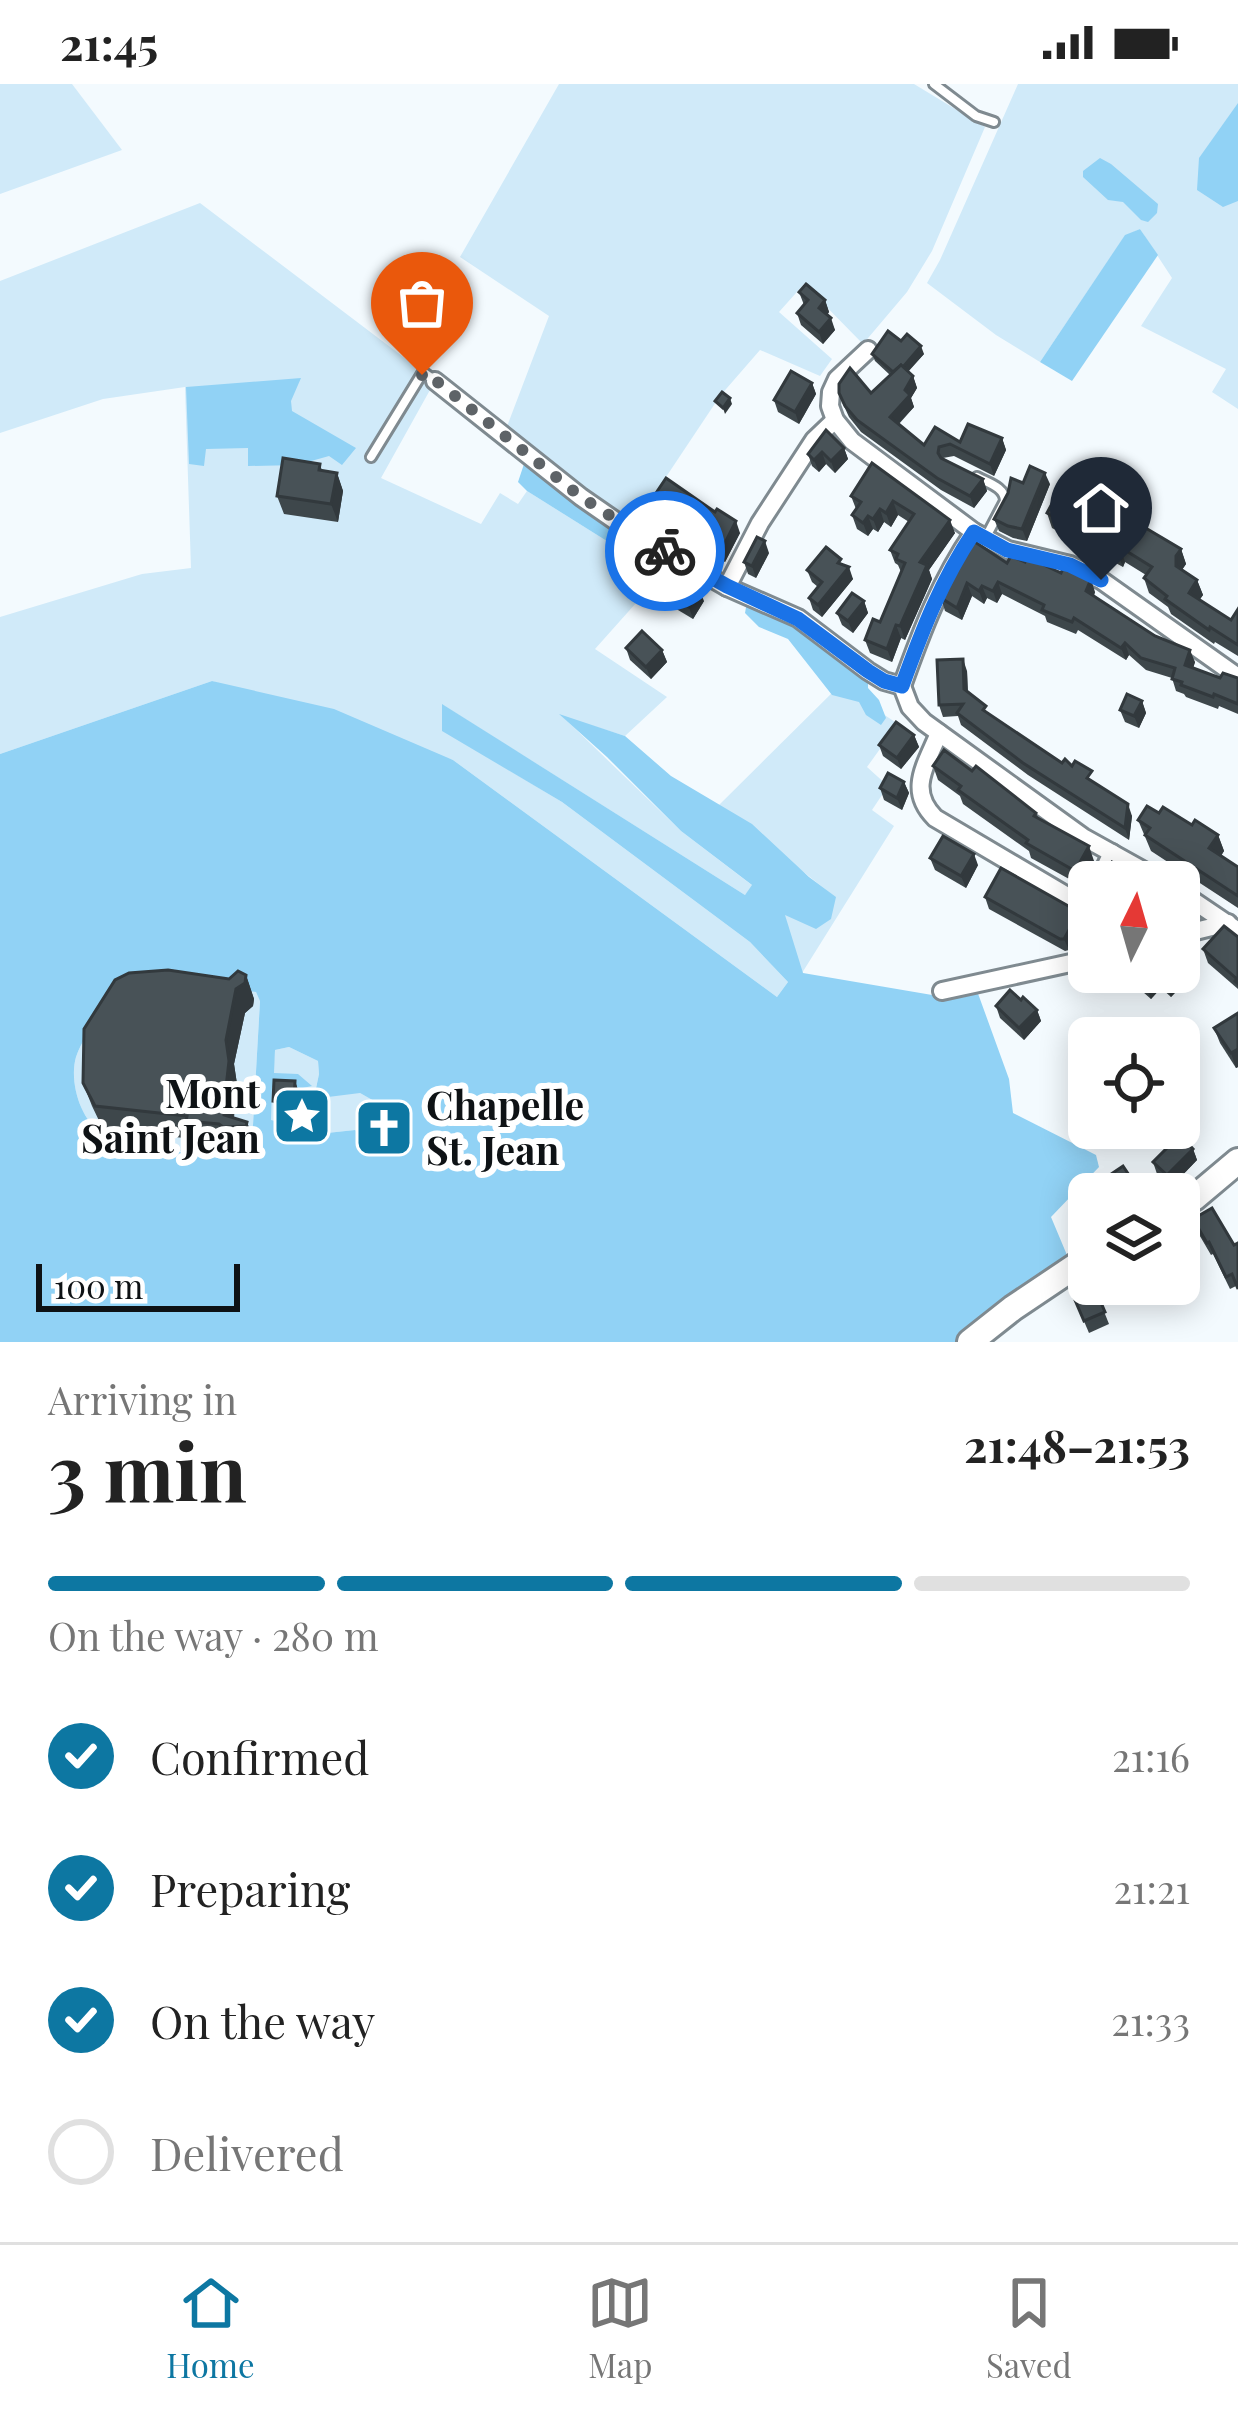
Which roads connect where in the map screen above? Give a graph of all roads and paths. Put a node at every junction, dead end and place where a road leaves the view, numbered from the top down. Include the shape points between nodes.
1 (934, 84) edge
2 (994, 122) dead end
3 (868, 350) edge
4 (435, 380) joint
5 (835, 420) junction
6 (371, 457) dead end
7 (967, 472) edge
8 (980, 535) junction
9 (727, 586) junction
10 (1238, 677) edge
11 (902, 686) junction
12 (939, 733) junction
13 (1112, 853) junction
14 (1108, 861) edge
15 (1126, 861) edge
16 (1068, 894) edge
17 (1200, 905) edge
18 (1233, 927) edge
19 (1200, 932) edge
20 (1068, 964) edge
21 (942, 991) dead end
22 (1236, 1169) edge
23 (1200, 1193) edge
24 (1068, 1270) edge
25 (970, 1342) edge

1 - 2 lane
3 - 5 street via 831,392
4 - 6 lane via 423,372
4 - 9 street via 581,497
5 - 8 street
5 - 9 street via 760,523
7 - 8 lane via 1005,494
8 - 10 street via 1101,580
8 - 11 street via 951,566
9 - 11 street via 798,619
11 - 12 street via 910,707
12 - 13 street
12 - 16 street via 921,781 924,808
13 - 14 street
13 - 15 street
17 - 18 street
18 - 19 street
20 - 21 street
22 - 23 main road
24 - 25 main road

